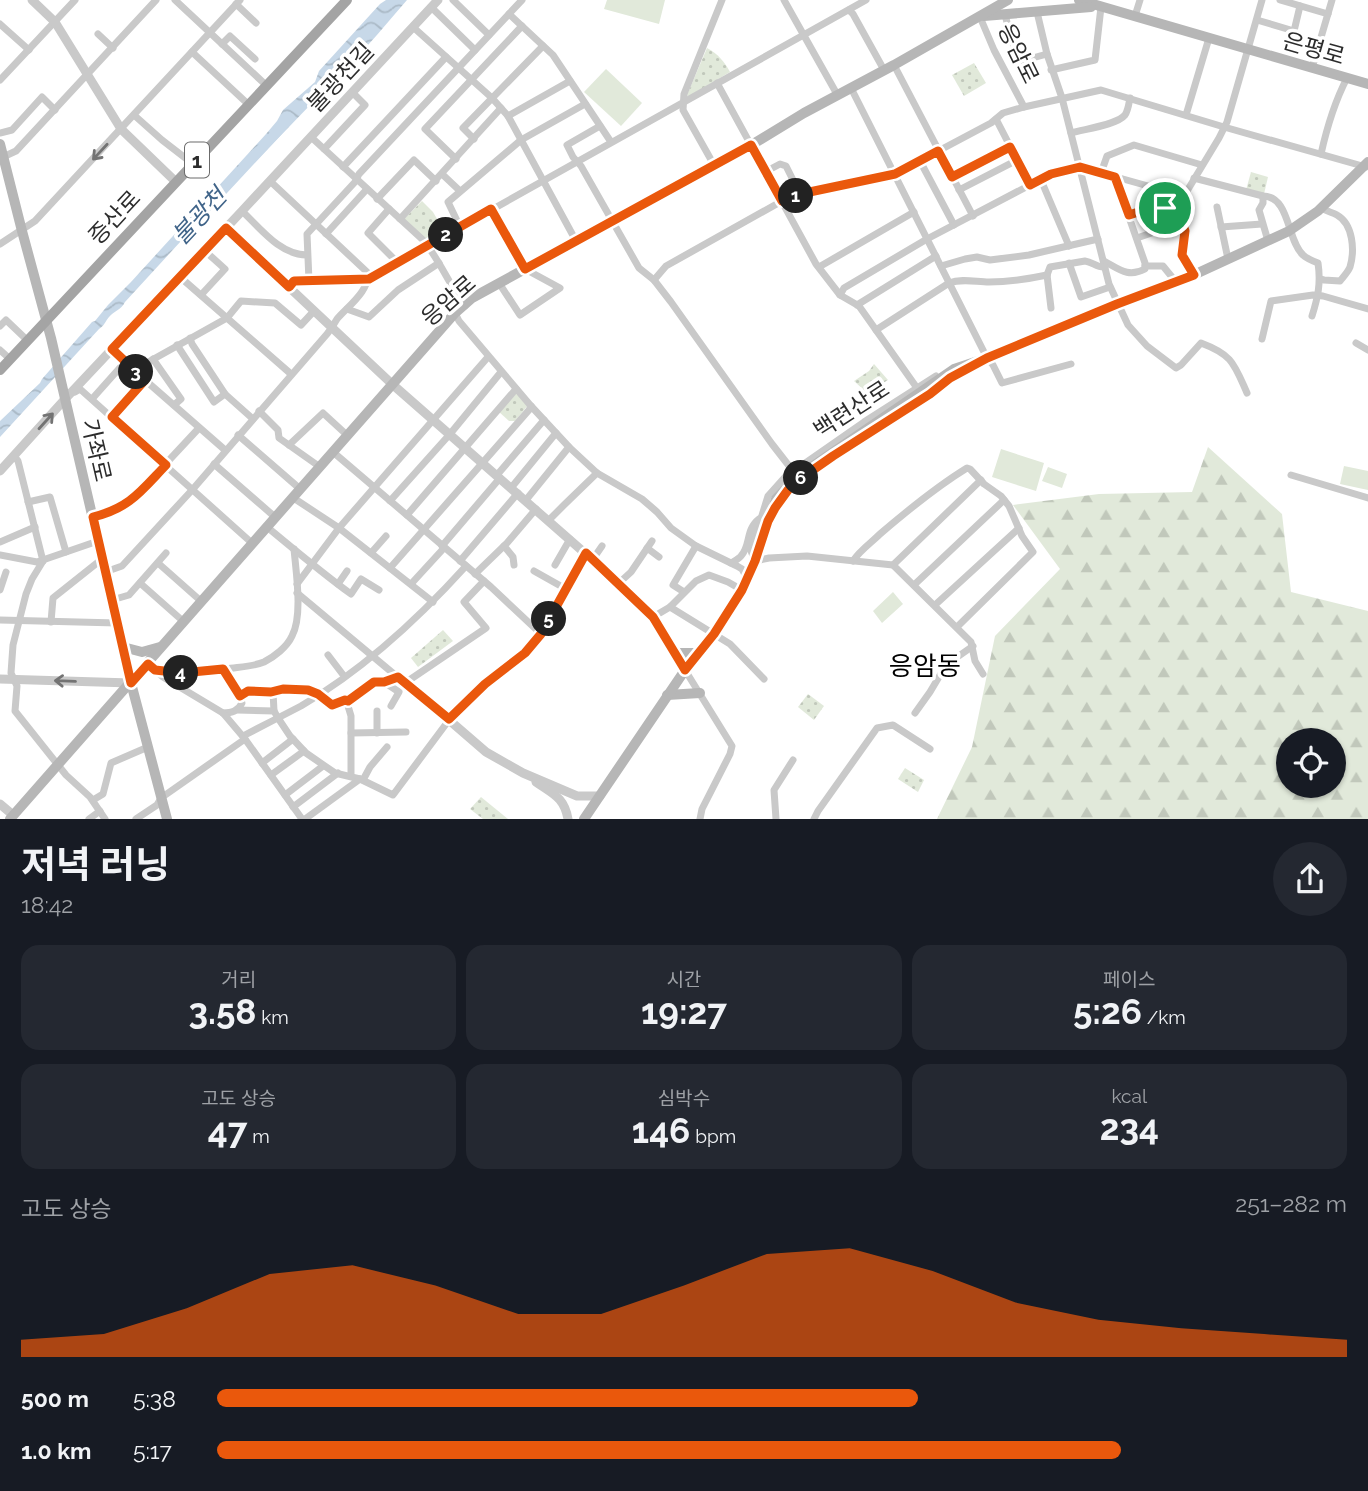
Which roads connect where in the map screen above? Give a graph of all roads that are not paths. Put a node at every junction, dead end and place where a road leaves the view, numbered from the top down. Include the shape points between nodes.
1 (32, 0) edge
2 (75, 0) edge
3 (156, 0) edge
4 (175, 0) edge
5 (347, 0) edge
6 (453, 0) edge
7 (522, 0) edge
8 (722, 0) edge
9 (784, 0) edge
10 (866, 0) edge
11 (1009, 0) edge
12 (1079, 0) edge
13 (1140, 0) edge
14 (1262, 0) edge
15 (1280, 0) edge
16 (1332, 0) edge
17 (238, 2) edge
18 (435, 4) edge
19 (1300, 6) junction
20 (1101, 7) junction
21 (849, 10) junction
22 (1037, 12) junction
23 (509, 14) junction
24 (1328, 14) junction
25 (1006, 15) junction
26 (1135, 16) junction
27 (980, 17) junction
28 (1257, 20) junction
29 (55, 22) junction
30 (256, 23) dead end
31 (0, 24) edge
32 (522, 26) junction
33 (413, 27) junction
34 (209, 33) junction
35 (98, 34) dead end
36 (804, 34) junction
37 (489, 35) junction
38 (1209, 38) junction
39 (222, 44) junction
40 (543, 46) junction
41 (113, 48) junction
42 (1249, 49) junction
43 (29, 50) junction
44 (475, 50) junction
45 (192, 52) junction
46 (1046, 54) junction
47 (446, 57) junction
48 (256, 59) dead end
49 (894, 65) junction
50 (458, 68) junction
51 (1312, 68) junction
52 (884, 70) junction
53 (1051, 70) junction
54 (89, 74) junction
55 (1347, 78) junction
56 (0, 80) edge
57 (471, 80) junction
58 (570, 81) junction
59 (718, 83) junction
60 (1368, 84) edge
61 (267, 86) junction
62 (852, 88) junction
63 (352, 92) junction
64 (838, 96) junction
65 (492, 98) junction
66 (1062, 98) junction
67 (1130, 98) junction
68 (684, 102) junction
69 (586, 104) junction
70 (249, 105) junction
71 (1024, 107) junction
72 (501, 108) junction
73 (55, 110) junction
74 (134, 114) junction
75 (1186, 115) junction
76 (508, 116) junction
77 (996, 119) junction
78 (600, 126) junction
79 (1224, 127) junction
80 (121, 129) junction
81 (0, 133) edge
82 (1071, 133) junction
83 (311, 137) junction
84 (474, 139) junction
85 (521, 140) junction
86 (611, 142) junction
87 (0, 144) edge
88 (751, 145) junction
89 (1010, 147) junction
90 (324, 149) junction
91 (938, 151) junction
92 (1321, 154) junction
93 (3, 157) junction
94 (456, 159) junction
95 (1017, 160) junction
96 (577, 161) junction
97 (920, 161) junction
98 (193, 164) junction
99 (714, 165) junction
100 (1202, 165) junction
101 (1367, 165) edge
102 (343, 167) junction
103 (1080, 167) junction
104 (765, 172) junction
105 (1101, 173) junction
106 (442, 174) junction
107 (895, 174) junction
108 (952, 177) junction
109 (1115, 177) junction
110 (1194, 178) junction
111 (356, 179) junction
112 (1041, 180) junction
113 (270, 181) junction
114 (436, 181) junction
115 (543, 181) junction
116 (176, 182) junction
117 (1030, 185) junction
118 (368, 190) junction
119 (460, 191) junction
120 (959, 191) junction
121 (800, 194) junction
122 (1184, 196) junction
123 (1264, 196) junction
124 (377, 199) junction
125 (782, 201) junction
126 (1217, 207) dead end
127 (1322, 208) junction
128 (389, 209) junction
129 (491, 209) junction
130 (242, 211) junction
131 (1180, 211) junction
132 (914, 212) junction
133 (973, 215) junction
134 (1129, 215) junction
135 (400, 219) junction
136 (611, 221) junction
137 (315, 224) junction
138 (1262, 224) junction
139 (954, 225) junction
140 (460, 227) junction
141 (1221, 227) junction
142 (226, 228) junction
143 (1184, 229) junction
144 (1290, 230) junction
145 (22, 231) junction
146 (326, 234) junction
147 (1136, 238) junction
148 (927, 239) junction
149 (1098, 239) junction
150 (576, 241) junction
151 (1268, 241) junction
152 (0, 244) edge
153 (427, 245) junction
154 (1069, 246) junction
155 (1049, 250) junction
156 (205, 251) junction
157 (307, 255) junction
158 (936, 256) junction
159 (1228, 259) junction
160 (398, 262) junction
161 (439, 263) junction
162 (1069, 263) junction
163 (1104, 264) junction
164 (941, 266) junction
165 (1145, 266) junction
166 (819, 267) junction
167 (1053, 267) junction
168 (525, 269) junction
169 (1047, 275) junction
170 (1194, 275) junction
171 (180, 277) junction
172 (369, 279) junction
173 (1320, 279) junction
174 (654, 280) junction
175 (309, 281) junction
176 (1176, 282) junction
177 (949, 283) junction
178 (499, 284) junction
179 (289, 287) junction
180 (1110, 287) junction
181 (201, 295) junction
182 (840, 295) junction
183 (1318, 295) junction
184 (1117, 304) junction
185 (857, 305) junction
186 (465, 306) junction
187 (1051, 308) dead end
188 (346, 309) junction
189 (1368, 309) edge
190 (314, 311) junction
191 (455, 313) junction
192 (1312, 316) dead end
193 (227, 318) junction
194 (46, 320) junction
195 (0, 326) edge
196 (332, 327) junction
197 (876, 330) junction
198 (190, 338) junction
199 (27, 340) junction
200 (1262, 340) dead end
201 (1356, 342) dead end
202 (177, 345) junction
203 (112, 349) junction
204 (0, 350) edge
205 (1368, 350) edge
206 (488, 357) junction
207 (987, 358) junction
208 (10, 359) junction
209 (153, 359) junction
210 (125, 362) junction
211 (1071, 364) dead end
212 (0, 370) edge
213 (134, 370) junction
214 (501, 372) junction
215 (291, 374) junction
216 (145, 380) junction
217 (392, 384) junction
218 (917, 388) junction
219 (516, 389) junction
220 (1247, 393) dead end
221 (225, 394) junction
222 (65, 395) junction
223 (92, 399) junction
224 (174, 405) junction
225 (531, 406) junction
226 (259, 411) junction
227 (112, 417) junction
228 (253, 419) junction
229 (433, 420) junction
230 (544, 420) junction
231 (199, 428) junction
232 (556, 433) junction
233 (450, 434) junction
234 (239, 435) junction
235 (348, 436) junction
236 (289, 444) junction
237 (465, 447) junction
238 (569, 447) junction
239 (225, 450) junction
240 (333, 452) junction
241 (14, 456) junction
242 (483, 463) junction
243 (214, 464) junction
244 (166, 465) junction
245 (320, 467) junction
246 (0, 471) edge
247 (793, 471) junction
248 (597, 473) junction
249 (1291, 475) dead end
250 (499, 477) junction
251 (981, 480) junction
252 (299, 488) junction
253 (374, 488) junction
254 (193, 489) junction
255 (518, 494) junction
256 (292, 497) junction
257 (1368, 498) edge
258 (1004, 500) junction
259 (390, 501) junction
260 (28, 502) junction
261 (536, 509) junction
262 (407, 515) junction
263 (93, 517) junction
264 (275, 517) junction
265 (765, 519) junction
266 (549, 520) junction
267 (35, 527) junction
268 (267, 527) junction
269 (339, 528) junction
270 (1019, 528) junction
271 (424, 530) junction
272 (386, 536) dead end
273 (570, 539) junction
274 (98, 541) junction
275 (0, 542) edge
276 (253, 544) junction
277 (504, 546) junction
278 (602, 546) dead end
279 (696, 546) junction
280 (443, 547) junction
281 (294, 549) junction
282 (66, 552) junction
283 (371, 553) junction
284 (166, 554) dead end
285 (0, 555) edge
286 (589, 556) junction
287 (659, 557) dead end
288 (102, 559) junction
289 (43, 561) junction
290 (755, 561) junction
291 (853, 561) junction
292 (158, 563) junction
293 (463, 563) junction
294 (731, 563) junction
295 (313, 564) junction
296 (514, 565) dead end
297 (555, 565) dead end
298 (893, 565) junction
299 (390, 568) junction
300 (346, 571) dead end
301 (534, 571) dead end
302 (6, 572) dead end
303 (106, 572) junction
304 (475, 574) junction
305 (747, 578) junction
306 (484, 581) junction
307 (140, 583) junction
308 (619, 583) junction
309 (297, 584) junction
310 (338, 584) junction
311 (411, 584) junction
312 (914, 585) junction
313 (566, 589) junction
314 (0, 590) edge
315 (379, 590) dead end
316 (742, 590) junction
317 (684, 592) junction
318 (298, 593) junction
319 (112, 600) junction
320 (202, 602) junction
321 (433, 602) junction
322 (935, 606) junction
323 (670, 607) junction
324 (653, 617) junction
325 (0, 620) edge
326 (18, 621) junction
327 (51, 622) junction
328 (184, 622) junction
329 (117, 623) junction
330 (957, 627) junction
331 (541, 634) junction
332 (714, 634) junction
333 (163, 646) junction
334 (973, 646) junction
335 (122, 647) junction
336 (674, 652) junction
337 (697, 653) junction
338 (328, 655) dead end
339 (372, 655) junction
340 (151, 667) junction
341 (223, 669) junction
342 (685, 670) junction
343 (984, 674) dead end
344 (344, 676) junction
345 (398, 677) junction
346 (0, 678) edge
347 (14, 679) junction
348 (764, 679) dead end
349 (384, 682) junction
350 (131, 683) junction
351 (405, 683) junction
352 (272, 692) junction
353 (700, 693) junction
354 (318, 694) junction
355 (667, 695) junction
356 (240, 696) junction
357 (348, 701) junction
358 (111, 705) junction
359 (137, 705) junction
360 (391, 706) dead end
361 (237, 710) junction
362 (376, 712) dead end
363 (223, 713) junction
364 (915, 713) dead end
365 (276, 714) junction
366 (449, 719) junction
367 (407, 732) dead end
368 (351, 733) junction
369 (377, 733) junction
370 (244, 738) junction
371 (293, 739) junction
372 (148, 747) junction
373 (387, 747) dead end
374 (930, 749) dead end
375 (304, 751) junction
376 (793, 760) dead end
377 (262, 763) junction
378 (58, 764) junction
379 (323, 765) junction
380 (338, 773) junction
381 (523, 773) junction
382 (271, 775) junction
383 (351, 776) junction
384 (361, 779) junction
385 (285, 795) junction
386 (600, 796) junction
387 (161, 798) junction
388 (93, 800) junction
389 (0, 804) edge
390 (293, 807) junction
391 (100, 811) junction
392 (13, 818) edge
393 (89, 819) edge
394 (105, 819) edge
395 (136, 819) edge
396 (167, 819) edge
397 (303, 819) edge
398 (568, 819) edge
399 (584, 819) edge
400 (700, 819) edge
401 (776, 819) edge
402 (814, 819) edge

1 - 29 street
2 - 29 street
3 - 41 street
4 - 34 street
5 - 61 main road, 증산로 / 1
6 - 37 street
7 - 23 street
8 - 68 street
9 - 36 street
10 - 21 street
11 - 27 main road, 응암로
12 - 20 main road, 은평로
13 - 26 street
14 - 28 street, 은평로
15 - 19 street
16 - 24 street
17 - 30 street
17 - 34 street
18 - 33 street, 불광천길
18 - 44 street
19 - 24 street
19 - 28 street via 1294,31
20 - 22 main road
20 - 26 main road, 은평로
20 - 53 street via 1094,61
21 - 36 street
21 - 52 street
22 - 25 main road
22 - 46 street
23 - 32 street
23 - 37 street
24 - 51 street
25 - 27 main road
25 - 46 street via 1018,62
26 - 38 main road, 은평로
27 - 49 main road, 응암로
27 - 71 street, 응암로
28 - 42 street, 은평로
29 - 43 street
29 - 54 street
31 - 43 street
32 - 40 street
32 - 57 street
33 - 47 street
33 - 63 street, 불광천길
34 - 39 street
34 - 45 street
35 - 41 street
36 - 59 street
36 - 64 street
37 - 44 street
38 - 42 main road, 은평로
38 - 75 street
39 - 48 street via 230,36
39 - 61 street
40 - 58 street
40 - 65 street
41 - 54 street
42 - 51 main road, 은평로
42 - 79 street
43 - 56 street
44 - 50 street
45 - 70 street
45 - 74 street
46 - 53 street
47 - 50 street
47 - 102 street
49 - 52 main road, 응암로
49 - 91 street
50 - 57 street
50 - 111 street
51 - 55 main road, 은평로
52 - 62 main road, 응암로
53 - 66 street
54 - 73 street
54 - 80 street
55 - 60 main road, 은평로
55 - 92 street
57 - 65 street
57 - 94 street via 425,130
58 - 69 street
58 - 76 street
59 - 68 street
59 - 88 street
61 - 70 main road, 증산로 / 1
62 - 64 main road, 응암로
62 - 107 street
63 - 83 street, 불광천길
63 - 90 street via 365,105
64 - 88 main road, 응암로
65 - 72 street
65 - 84 street via 463,128
66 - 67 street, 백련산로 via 1101,90
66 - 71 street, 백련산로
66 - 82 street
67 - 75 street, 백련산로
67 - 82 street via 1124,117
68 - 86 street
68 - 99 street via 682,110
69 - 78 street
69 - 85 street
70 - 98 main road, 증산로 / 1
71 - 77 street, 백련산로
72 - 76 street
72 - 84 street
73 - 81 street via 42,97 12,130
73 - 93 street via 16,151
74 - 80 street
74 - 98 street
75 - 79 street, 백련산로
76 - 85 street
77 - 89 street
77 - 91 street, 백련산로
78 - 86 street
78 - 96 street via 567,145
79 - 92 street, 백련산로
79 - 100 street
80 - 116 street
80 -> 145 street
82 - 103 street
83 - 90 street
83 - 113 street, 불광천길
84 - 94 street
85 - 115 street
85 - 119 street
86 - 96 street
87 - 93 main road
88 - 99 main road, 응암로
88 - 104 street
89 - 95 street
89 - 108 street
90 - 102 street
91 - 97 street, 백련산로
91 - 108 street
92 - 101 street, 백련산로
93 - 145 main road
94 - 106 street
95 - 117 street
95 - 120 street
96 - 115 street
96 - 136 street
97 - 107 street, 백련산로
97 - 139 street
98 - 116 main road, 증산로 / 1
99 - 136 main road, 응암로
100 - 105 street via 1134,145 1107,156
100 - 110 street
101 - 127 main road, 백련산로
102 - 111 street
103 - 105 street
103 - 112 street
103 - 149 street
104 - 121 street via 780,164 786,166
104 - 125 street
105 - 109 street
106 - 114 street
106 - 119 street
107 - 121 street, 백련산로
107 - 132 street
108 - 120 street
109 - 122 street
109 - 134 street
110 - 122 street
110 - 123 street
111 - 118 street
111 - 137 street
112 - 117 street
112 - 154 street
113 - 130 street, 불광천길
113 - 137 street
114 - 124 street via 414,160
114 - 135 street
115 - 129 street
115 - 150 street
116 - 194 main road, 증산로 / 1
117 - 133 street
118 - 124 street
118 - 146 street
119 - 140 street via 448,202
120 - 133 street
121 - 125 street, 백련산로
122 - 131 street
123 - 138 street via 1259,210
123 - 144 street via 1274,199
124 - 128 street
125 - 166 street
125 - 174 street, 백련산로 via 666,266
126 - 141 street
127 - 144 main road, 백련산로
127 - 173 street via 1336,214 1351,230 1353,249 1349,270 1340,281
128 - 135 street
128 - 160 street via 368,233
129 - 140 street
129 - 168 street
130 - 142 street, 불광천길
130 - 157 street via 277,244
131 - 134 street via 1154,207
131 - 143 street
132 - 148 street
132 - 166 street
133 - 139 street
134 - 147 street
135 - 153 street
136 - 150 main road, 응암로
136 - 174 street via 639,268
137 - 146 street
137 - 157 street via 307,234
138 - 141 street
138 - 151 street
139 - 148 street
140 - 153 street
141 - 159 street
142 - 156 street, 불광천길
142 - 179 street
143 - 147 street
143 - 170 street via 1182,255
144 - 151 main road, 백련산로
144 - 173 street via 1301,254 1318,263
145 - 152 street
145 - 194 main road
146 - 172 street
147 - 165 street
148 - 158 street
148 - 182 street via 844,288
149 - 154 street
149 - 163 street
150 - 168 main road, 응암로
151 - 159 main road, 백련산로
153 - 160 street
153 - 161 street
154 - 155 street
155 - 164 street via 1004,259 977,257
155 - 167 street
156 - 171 street, 불광천길
156 - 181 street via 225,269
157 - 175 street
158 - 164 street
158 - 185 street
159 - 170 main road, 백련산로
160 - 172 street
161 - 186 street
161 - 188 street via 398,290 369,317
162 - 163 street via 1090,261 1100,268
162 - 167 street
162 - 180 street via 1081,297
163 - 165 street via 1136,274
163 - 180 street
164 - 177 street
165 - 176 street via 1163,266
166 - 182 street
167 - 169 street
168 - 178 main road, 응암로
168 - 178 street via 560,288 520,315
169 - 177 street
169 - 187 street
170 - 176 main road, 백련산로
171 - 181 street
171 - 203 street, 불광천길
172 - 175 street
172 - 188 street
173 - 183 street
174 - 247 street
175 - 179 street via 294,281
176 - 184 main road, 백련산로
177 - 197 street
177 - 207 street
178 - 186 main road, 응암로
179 - 190 street
180 - 184 street
181 - 193 street
182 - 185 street
183 - 189 street
183 - 192 street
183 - 200 street via 1271,301
184 - 207 main road, 백련산로
184 - 220 street via 1147,346 1176,368 1201,343 1219,350 1236,368
185 - 197 street
186 - 191 main road, 응암로
188 - 196 street
190 - 193 street via 301,325 275,303 241,301
190 - 196 street
191 - 206 street
191 - 217 main road, 응암로
193 - 198 street
193 - 215 street
194 - 199 main road, 증산로 / 1
194 - 222 main road, 가좌로
195 - 199 street via 6,320
196 - 215 street
196 - 217 street
197 - 218 street
198 - 202 street
198 - 221 street
199 - 208 main road, 증산로 / 1
201 - 205 street
202 - 209 street
202 - 221 street via 214,402
203 - 210 street
203 - 222 street, 불광천길
204 - 208 street
206 - 214 street
206 - 229 street
207 - 211 street via 1002,383
207 - 218 street, 백련산로 via 957,363
207 - 265 main road, 백련산로 via 954,369 797,477
208 - 212 main road, 증산로 / 1
209 - 213 street
209 - 224 street via 181,399
210 - 213 street
210 - 223 street
213 - 216 street
214 - 219 street
214 - 233 street
215 - 226 street
216 - 224 street
216 - 227 street
217 - 229 street
217 - 235 main road, 응암로
218 - 247 street, 백련산로
219 - 225 street
219 - 237 street
221 - 228 street
222 - 223 street via 80,389
241 -> 222 street, 불광천길
222 - 263 main road, 가좌로
223 - 227 street
224 - 231 street
225 - 230 street
225 - 242 street
226 - 228 street
226 - 236 street
227 - 244 street
228 - 234 street
229 - 233 street
229 - 253 street
230 - 232 street
230 - 250 street
231 - 239 street
231 - 244 street, 가좌로
232 - 238 street
232 - 255 street
233 - 237 street
233 - 259 street
234 - 239 street
234 - 252 street
235 - 236 street via 323,413
235 - 240 main road, 응암로
236 - 245 street
237 - 242 street
237 - 262 street
238 - 248 street
238 - 255 street
239 - 243 street
240 - 245 main road, 응암로
240 - 253 street
241 - 246 street, 불광천길
241 - 260 street
242 - 250 street
242 - 271 street
243 - 254 street
243 - 264 street
244 - 254 street
244 - 263 street, 가좌로 via 131,501
245 - 252 main road, 응암로
247 - 265 street, 백련산로 via 768,496
248 - 266 street
248 - 279 street via 642,499
249 - 257 street
250 - 255 street
250 - 280 street
251 - 258 street
251 - 291 street via 967,468 947,480
251 - 298 street
252 - 256 main road, 응암로
253 - 259 street
253 - 269 street
254 - 276 street
254 - 303 street via 122,566
255 - 261 street
255 - 293 street
256 - 264 main road, 응암로
256 - 269 street
258 - 270 street
258 - 312 street
259 - 262 street
260 - 267 street
260 - 282 street via 50,496
261 - 266 street
261 - 277 street
262 - 271 street
263 - 274 main road, 가좌로
264 - 268 main road, 응암로
265 - 290 main road, 백련산로
265 - 294 street via 755,521 743,555
266 - 273 street
267 - 275 street
267 - 289 street
268 - 276 main road, 응암로
268 - 281 street
269 - 283 street
269 - 295 street
270 - 322 street
270 - 330 street via 1033,552
271 - 280 street
271 - 299 street
272 - 283 street
273 - 286 street
273 - 297 street
274 - 282 street
274 - 288 main road, 가좌로
276 - 320 main road, 응암로
277 - 296 street
277 - 304 street
278 - 286 street
279 - 294 street
279 - 317 street via 673,585
280 - 293 street
280 - 311 street
281 - 295 street
281 - 309 street
282 - 289 street
283 - 299 street
284 - 292 street
285 - 289 street
286 - 308 street
286 - 313 street
287 - 308 street via 650,544
288 - 303 main road, 가좌로
288 - 327 street via 53,598
289 - 326 street
290 - 291 street via 807,556
290 - 305 main road, 백련산로
291 - 298 street
292 - 307 street
292 - 320 street
293 - 304 street
293 - 321 street
294 - 305 street
295 - 309 street
295 - 310 street
298 - 312 street
299 - 311 street
300 - 310 street
301 - 313 street
302 - 314 street
303 - 319 main road, 가좌로
304 - 306 street
305 - 316 main road, 백련산로
306 - 331 street
306 - 351 street via 464,602 486,628
307 - 319 street via 129,595
307 - 328 street
308 - 324 street
309 - 318 street
310 - 315 street via 351,594 361,579
311 - 321 street
312 - 322 street
313 - 331 street
316 - 317 street via 709,575
316 - 332 main road, 백련산로
317 - 323 street
318 - 339 street
318 - 341 street via 296,624 286,645 262,662
319 - 329 main road, 가좌로
320 - 328 main road, 응암로
321 - 339 street
322 - 330 street
323 - 324 street
323 - 332 street
324 - 336 street
325 - 326 street
326 - 327 street
326 - 347 street
327 - 329 street
328 - 333 main road, 응암로
329 - 335 main road, 가좌로
330 - 334 street
331 - 366 street
332 - 337 main road, 백련산로
332 - 348 street
333 - 335 main road via 142,652
333 - 340 main road, 응암로
334 - 343 street via 975,661
334 - 364 street via 946,665
335 - 350 main road, 가좌로
336 - 337 main road
336 - 342 street
337 - 342 main road, 백련산로
338 - 344 street
339 - 344 street
339 - 345 street
340 - 341 street via 182,673
340 - 350 main road, 응암로
340 - 363 street
341 - 356 street
342 - 353 street
342 - 355 main road, 백련산로
344 - 354 street
345 - 349 street
345 - 351 street
346 - 347 street
350 -> 347 street
347 - 378 street via 15,711
349 - 357 street via 374,682
349 - 360 street via 399,692
350 - 358 main road, 응암로
350 - 359 main road, 가좌로
351 - 366 street
352 - 354 street via 308,690
352 - 356 street via 248,691
352 - 365 street
353 - 355 main road
353 - 400 street via 732,746
354 - 357 street via 332,705
354 - 365 street
355 - 386 main road, 백련산로
356 - 361 street
357 - 368 street
358 - 359 main road
358 - 378 main road, 응암로
359 - 372 main road, 가좌로
361 - 363 street
361 - 365 street
362 - 369 street
363 - 370 street
365 - 370 street
365 - 371 street
366 - 381 street via 486,752
366 - 384 street via 393,795
367 - 369 street
368 - 369 street
368 - 383 street
370 - 377 street
370 - 387 street
371 - 375 street
371 - 377 street
372 - 387 main road, 가좌로
372 - 388 street via 111,763 103,794
373 - 384 street
374 - 402 street via 893,725 877,728
375 - 379 street
375 - 382 street
376 - 401 street via 774,790
377 - 382 street
378 - 388 street
378 - 392 main road, 응암로
379 - 380 street
379 - 385 street
380 - 383 street
380 - 390 street
381 - 386 street via 577,796
381 - 398 street via 562,800
382 - 385 street
383 - 384 street
384 - 397 street
385 - 390 street
386 - 399 main road, 백련산로
387 - 395 street
387 - 396 main road, 가좌로
388 - 391 street
389 - 392 street
390 - 397 street
391 - 393 street
391 - 394 street

